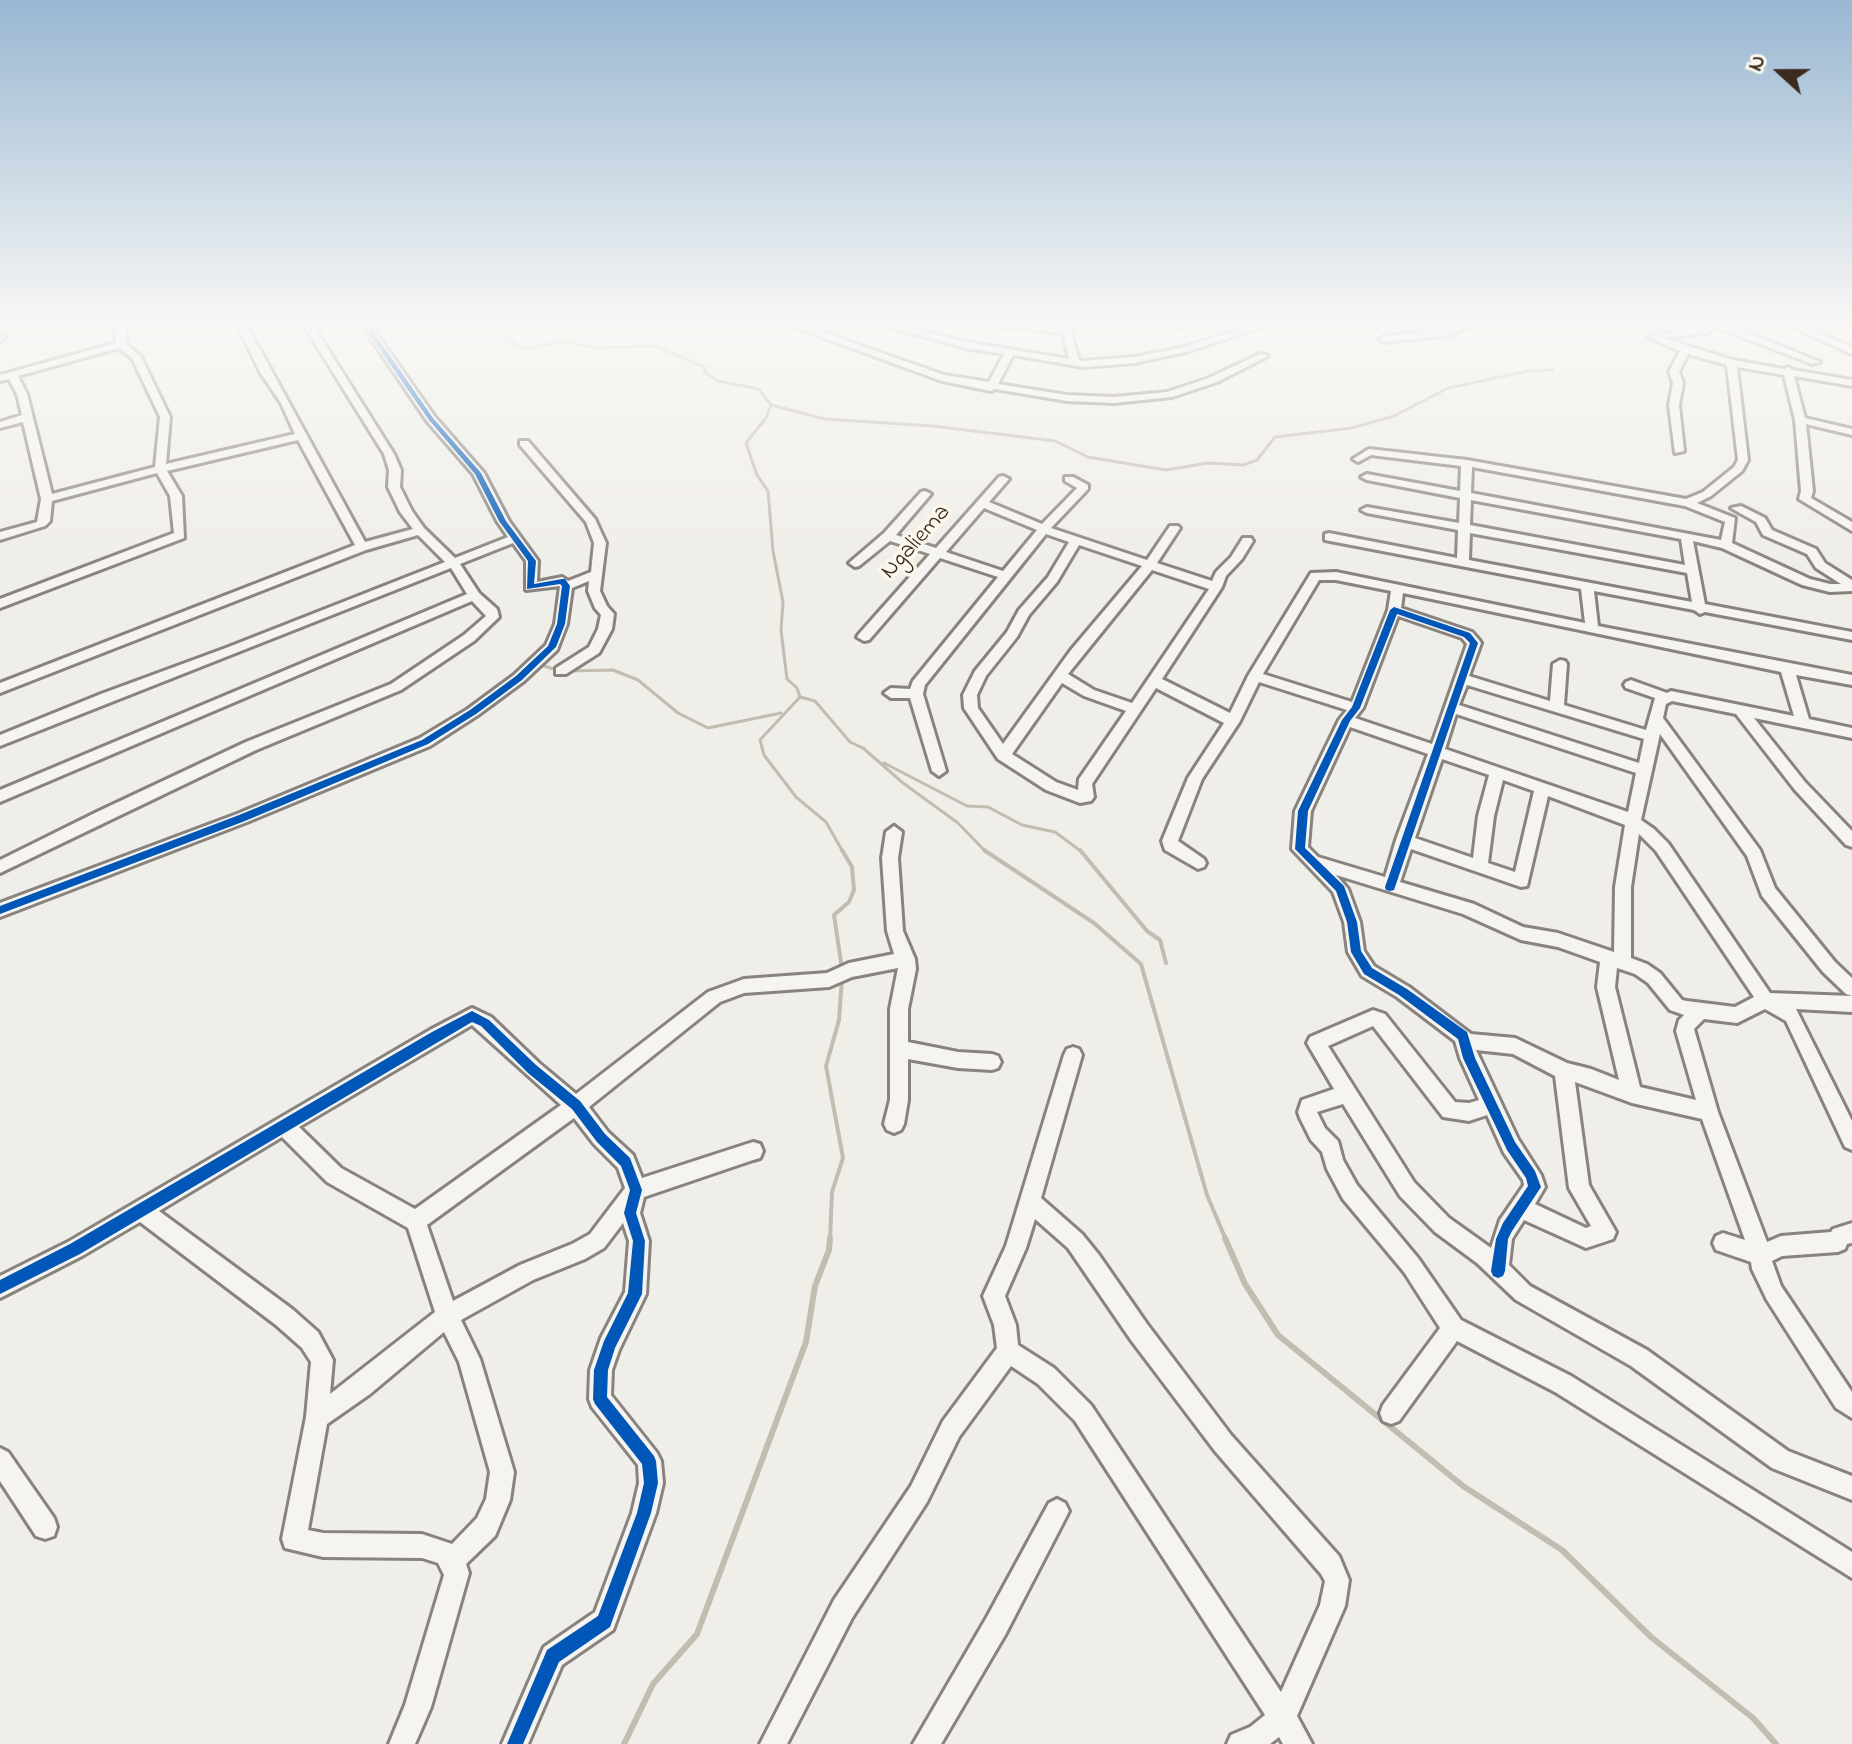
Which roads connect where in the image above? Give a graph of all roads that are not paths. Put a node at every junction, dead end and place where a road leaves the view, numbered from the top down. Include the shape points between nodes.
1 (22, 405) edge
2 (159, 405) edge
3 (287, 405) edge
4 (358, 405) edge
5 (422, 405) edge
6 (1674, 405) edge
7 (1737, 405) edge
8 (1796, 405) edge
9 (28, 417) junction
10 (1800, 420) junction
11 (0, 425) edge
12 (1852, 432) edge
13 (301, 436) junction
14 (524, 443) dead end
15 (1679, 451) dead end
16 (1358, 459) dead end
17 (1467, 463) junction
18 (160, 469) junction
19 (1367, 477) dead end
20 (1003, 479) dead end
21 (1069, 479) dead end
22 (1719, 484) junction
23 (925, 494) dead end
24 (1464, 494) junction
25 (47, 499) junction
26 (981, 503) junction
27 (1687, 503) junction
28 (1367, 510) dead end
29 (1732, 512) junction
30 (1852, 527) edge
31 (1174, 528) dead end
32 (1464, 528) junction
33 (1046, 530) junction
34 (420, 531) junction
35 (0, 536) edge
36 (888, 536) junction
37 (1686, 536) junction
38 (1329, 537) dead end
39 (516, 538) junction
40 (1076, 540) junction
41 (1247, 541) dead end
42 (1726, 545) junction
43 (362, 547) junction
44 (938, 551) junction
45 (1463, 562) junction
46 (855, 563) dead end
47 (454, 564) junction
48 (1150, 564) junction
49 (1693, 570) junction
50 (596, 574) junction
51 (1006, 576) junction
52 (566, 586) junction
53 (1852, 586) edge
54 (1216, 587) junction
55 (1398, 588) junction
56 (1587, 588) junction
57 (474, 596) junction
58 (0, 604) edge
59 (1394, 610) junction
60 (1700, 610) junction
61 (1592, 627) junction
62 (1852, 636) edge
63 (864, 637) dead end
64 (1560, 664) dead end
65 (1787, 669) junction
66 (561, 671) dead end
67 (1060, 676) junction
68 (1255, 676) junction
69 (1464, 679) junction
70 (1852, 680) edge
71 (1154, 681) junction
72 (1631, 685) dead end
73 (0, 688) edge
74 (891, 693) dead end
75 (916, 694) junction
76 (1665, 697) junction
77 (1557, 707) junction
78 (1452, 708) junction
79 (1135, 709) junction
80 (1742, 712) junction
81 (1351, 714) junction
82 (1656, 718) junction
83 (1233, 721) junction
84 (1803, 722) junction
85 (1852, 733) edge
86 (1653, 737) junction
87 (0, 741) edge
88 (1438, 753) junction
89 (1003, 755) junction
90 (939, 771) dead end
91 (1646, 771) junction
92 (1497, 774) junction
93 (1542, 789) junction
94 (0, 796) edge
95 (1633, 822) junction
96 (894, 832) dead end
97 (1404, 840) junction
98 (1852, 841) edge
99 (1313, 861) junction
100 (1198, 863) dead end
101 (0, 867) edge
102 (1480, 868) junction
103 (1390, 887) junction
104 (0, 910) edge
105 (906, 959) junction
106 (1615, 961) junction
107 (1852, 989) edge
108 (1765, 1000) junction
109 (1852, 1004) edge
110 (1700, 1011) junction
111 (1465, 1041) junction
112 (900, 1049) junction
113 (1073, 1055) dead end
114 (992, 1062) dead end
115 (1564, 1071) junction
116 (1349, 1093) junction
117 (1632, 1094) junction
118 (576, 1105) junction
119 (1491, 1105) junction
120 (1709, 1112) junction
121 (894, 1124) dead end
122 (285, 1127) junction
123 (1850, 1129) edge
124 (753, 1151) dead end
125 (636, 1190) junction
126 (1031, 1203) junction
127 (1521, 1208) junction
128 (142, 1211) junction
129 (416, 1221) junction
130 (1852, 1233) edge
131 (1723, 1243) dead end
132 (1761, 1255) junction
133 (1498, 1271) junction
134 (0, 1287) edge
135 (447, 1316) junction
136 (1453, 1328) junction
137 (1008, 1351) junction
138 (1852, 1407) edge
139 (1391, 1413) dead end
140 (317, 1417) junction
141 (0, 1460) edge
142 (1852, 1488) edge
143 (1057, 1511) dead end
144 (45, 1527) dead end
145 (451, 1562) junction
146 (1852, 1566) edge
147 (1282, 1719) junction
148 (402, 1744) edge
149 (515, 1744) edge
150 (773, 1744) edge
151 (926, 1744) edge
152 (1240, 1744) edge
153 (1299, 1744) edge

1 - 9 street
2 - 18 street via 165,417
3 - 13 street
4 - 34 street via 389,454 394,487
5 - 39 street via 478,473
6 - 15 street
7 - 22 street via 1743,460
8 - 10 street
9 - 11 street
9 - 25 street
10 - 12 street
10 - 30 street via 1805,499
13 - 18 street
13 - 43 street
14 - 50 street via 591,521 600,543
16 - 17 street via 1376,452
17 - 24 street
17 - 27 street
18 - 25 street
18 - 58 street via 176,496 180,535
19 - 24 street
20 - 26 street, Ngaliema
21 - 33 street via 1084,487
22 - 27 street
22 - 29 street via 1741,499
23 - 36 street
24 - 32 street
24 - 37 street
25 - 35 street via 44,521
26 - 33 street
26 - 44 street, Ngaliema
27 - 29 street
28 - 32 street
29 - 42 street
29 - 53 street via 1761,520 1767,532 1812,552 1820,565
31 - 48 street
32 - 45 street
32 - 49 street
33 - 40 street
33 - 51 street
34 - 43 street
34 - 47 street
36 - 44 street
36 - 46 street
37 - 42 street
37 - 49 street
38 - 45 street
39 - 47 street
39 - 52 street via 532,561 530,587 562,581
40 - 48 street
40 - 89 street via 970,695 971,708
41 - 54 street
42 - 53 street via 1806,582
43 - 73 street
44 - 51 street
44 - 63 street, Ngaliema
45 - 56 street
47 - 57 street
47 - 87 street
48 - 54 street
48 - 67 street
49 - 60 street
50 - 52 street
50 - 66 street via 594,591 608,614 605,629 594,650
51 - 75 street via 918,684
52 - 104 street via 561,624 547,653 473,712 425,742
54 - 71 street
55 - 59 street
55 - 61 street
55 - 68 street via 1315,576
56 - 60 street
56 - 61 street
57 - 94 street
57 - 101 street via 492,612 489,622 396,687 251,746
59 - 69 street via 1471,637
59 - 81 street
60 - 62 street
61 - 65 street
64 - 77 street
65 - 70 street
65 - 84 street
67 - 79 street
67 - 89 street
68 - 81 street
68 - 83 street
69 - 77 street
69 - 78 street
71 - 79 street
71 - 83 street
72 - 76 street
74 - 75 street
75 - 90 street
76 - 80 street
76 - 82 street
77 - 86 street
78 - 88 street
78 - 91 street
79 - 89 street via 1084,783 1086,797 1051,786
80 - 84 street
80 - 98 street
81 - 88 street
81 - 99 street via 1301,818 1300,849
82 - 86 street
82 - 107 street via 1754,854 1768,891
83 - 100 street via 1195,778 1170,841
84 - 85 street
86 - 91 street
88 - 92 street
88 - 97 street
91 - 95 street
92 - 93 street
92 - 102 street
93 - 95 street
93 - 102 street via 1521,881
95 - 106 street
95 - 108 street via 1662,847
96 - 105 street via 890,858 895,931
97 - 102 street
97 - 103 street
99 - 103 street
99 - 111 street via 1344,898 1356,952 1368,971 1437,1015
103 - 106 street
105 - 112 street
105 - 118 street via 849,970 829,980 744,986 714,997
106 - 110 street via 1654,978 1676,1005
106 - 117 street via 1606,987
108 - 109 street
108 - 110 street via 1737,1015
108 - 123 street via 1792,1016
110 - 120 street via 1685,1031
111 - 115 street via 1515,1046
111 - 119 street
112 - 114 street
112 - 121 street
113 - 126 street
115 - 117 street
115 - 127 street via 1579,1188 1606,1232 1586,1238
116 - 119 street via 1316,1043 1373,1018 1450,1111
116 - 133 street via 1407,1189
116 - 136 street via 1309,1106 1307,1112 1331,1148 1350,1192 1411,1265
117 - 120 street
118 - 122 street via 472,1016
118 - 125 street via 626,1162
118 - 129 street
119 - 127 street via 1535,1187
120 - 132 street
122 - 128 street
122 - 129 street via 334,1175
124 - 125 street
125 - 135 street via 597,1241
125 - 149 street via 630,1213 639,1241 635,1294 609,1346 600,1399 649,1461 651,1483 604,1621 553,1656
126 - 137 street via 994,1296
126 - 147 street via 1084,1252 1223,1443 1330,1565 1337,1580 1332,1606
127 - 133 street via 1502,1239
128 - 134 street
128 - 140 street via 310,1340 322,1360
129 - 135 street
130 - 132 street via 1838,1242 1781,1246
131 - 132 street
132 - 138 street via 1774,1293
133 - 142 street via 1539,1304 1639,1358 1780,1460
135 - 140 street
135 - 145 street via 469,1359 502,1472 486,1527
136 - 139 street
136 - 146 street via 1563,1384
137 - 147 street via 1046,1376 1083,1413
137 - 150 street via 951,1429 919,1494 843,1609
140 - 145 street via 294,1539 323,1545 422,1546 446,1554
141 - 144 street
143 - 151 street
145 - 148 street via 457,1573
147 - 152 street
147 - 153 street

